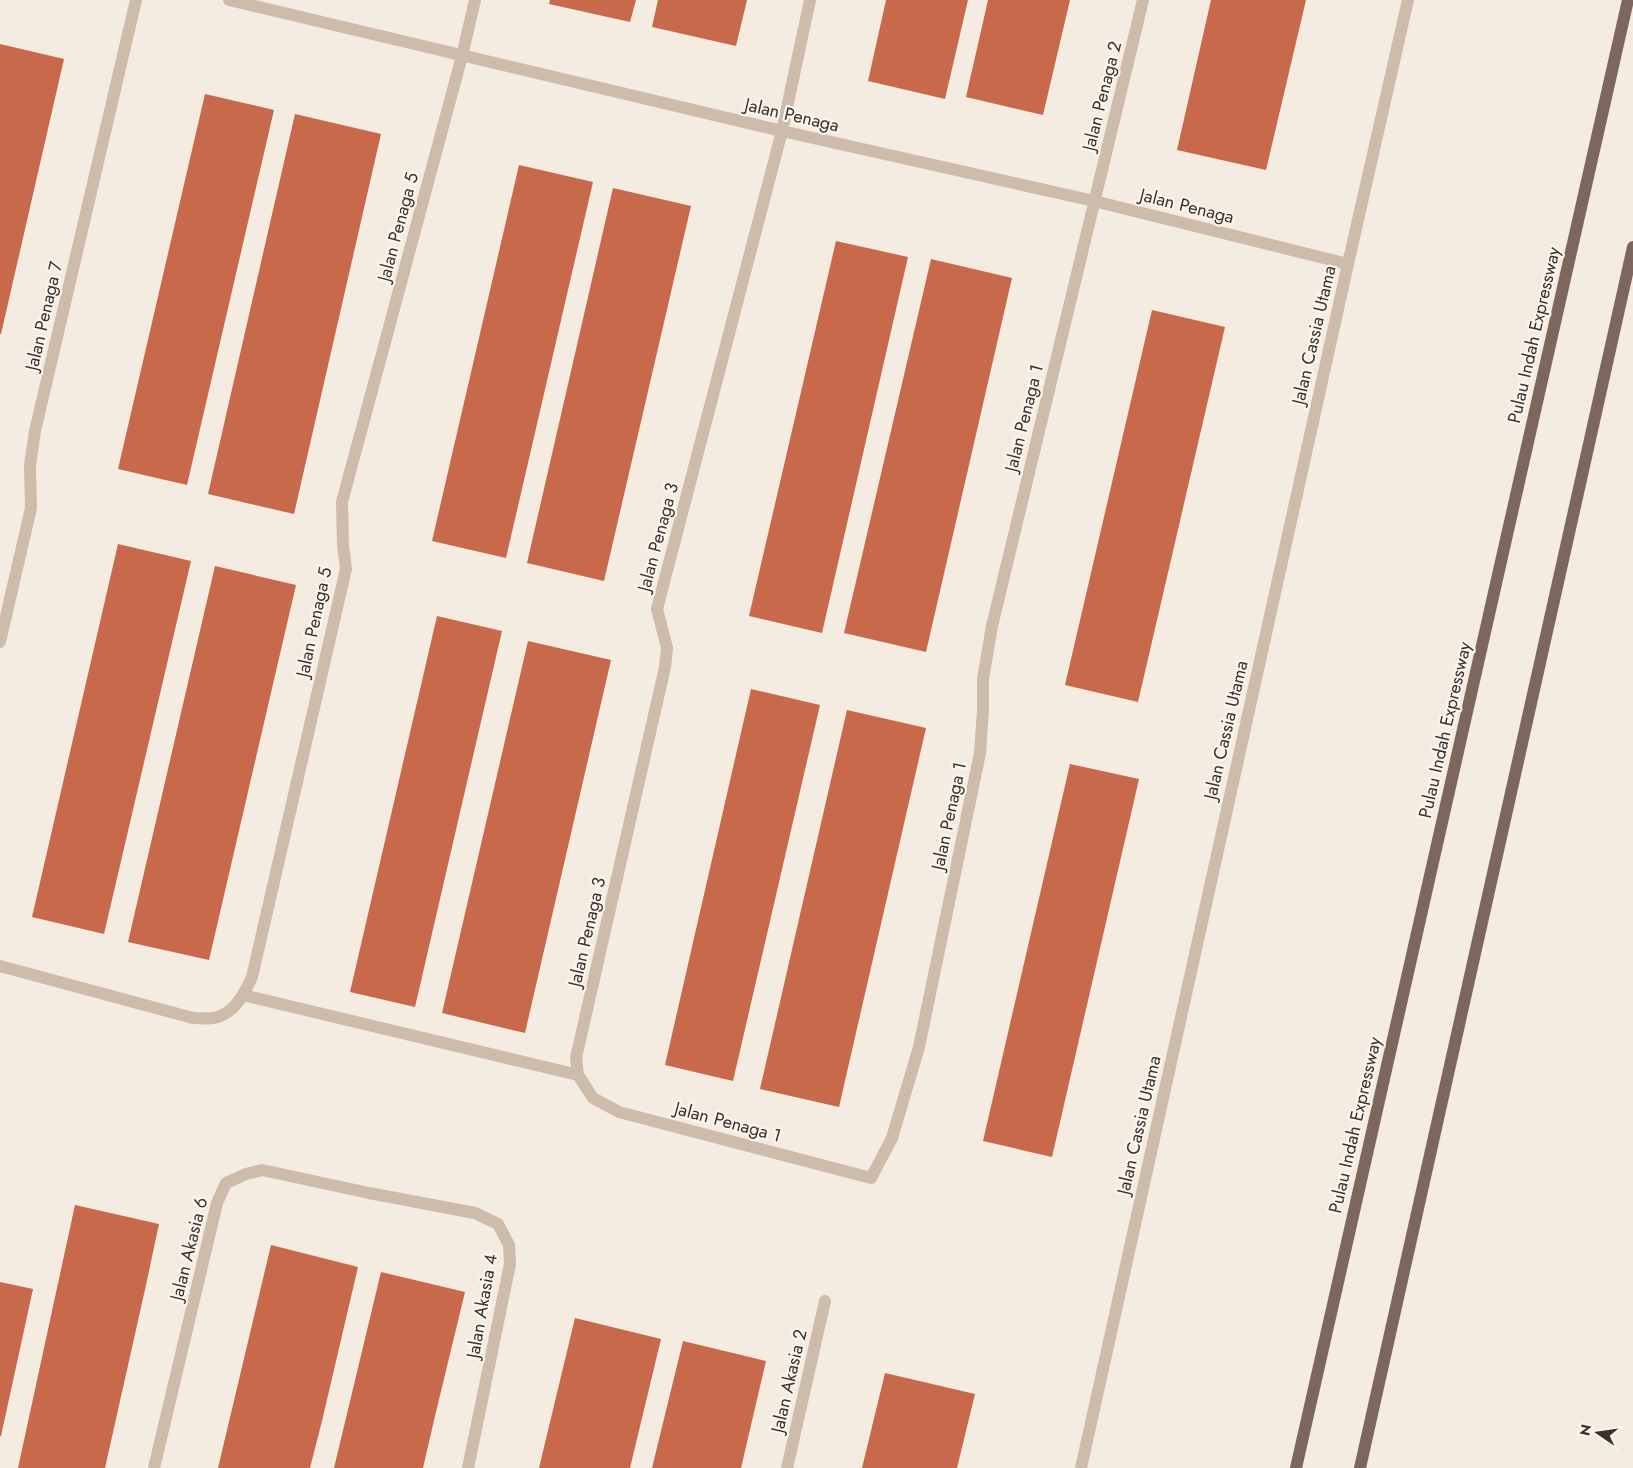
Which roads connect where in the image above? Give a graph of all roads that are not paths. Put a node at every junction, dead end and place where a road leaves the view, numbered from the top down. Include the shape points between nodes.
1 (136, 0) edge
2 (229, 0) edge
3 (475, 0) edge
4 (810, 0) edge
5 (1143, 0) edge
6 (1408, 0) edge
7 (1628, 0) edge
8 (462, 56) junction
9 (782, 131) junction
10 (1094, 201) junction
11 (1633, 247) edge
12 (1348, 264) junction
13 (0, 642) edge
14 (0, 966) edge
15 (243, 995) junction
16 (578, 1075) junction
17 (369, 1193) joint
18 (825, 1301) dead end
19 (154, 1468) edge
20 (468, 1468) edge
21 (787, 1468) edge
22 (1081, 1468) edge
23 (1296, 1468) edge
24 (1360, 1468) edge

1 - 13 street, Jalan Penaga 7 via 35,431 30,465 31,508
2 - 8 street, Jalan Penaga
3 - 8 street, Jalan Penaga 5
4 - 9 street, Jalan Penaga 3
5 - 10 street, Jalan Penaga 2
6 - 12 street, Jalan Cassia Utama
7 - 23 main road, Pulau Indah Expressway
8 - 9 street, Jalan Penaga
8 - 15 street, Jalan Penaga 5 via 342,502 346,569 252,977
9 - 10 street, Jalan Penaga
9 - 16 street, Jalan Penaga 3 via 657,609 667,648 665,667 576,1058
10 - 12 street, Jalan Penaga
10 - 16 street, Jalan Penaga 1 via 992,626 984,678 980,754 918,1046 892,1138 871,1178 619,1112 593,1098
11 - 24 main road
12 - 22 street, Jalan Cassia Utama
14 - 15 street, Jalan Penaga 5 via 193,1018 213,1018 224,1014
15 - 16 street
17 - 19 street, Jalan Akasia 6 via 262,1170 226,1183 217,1202
17 - 20 street, Jalan Akasia 4 via 475,1213 498,1224 509,1245 510,1264
18 - 21 street, Jalan Akasia 2

